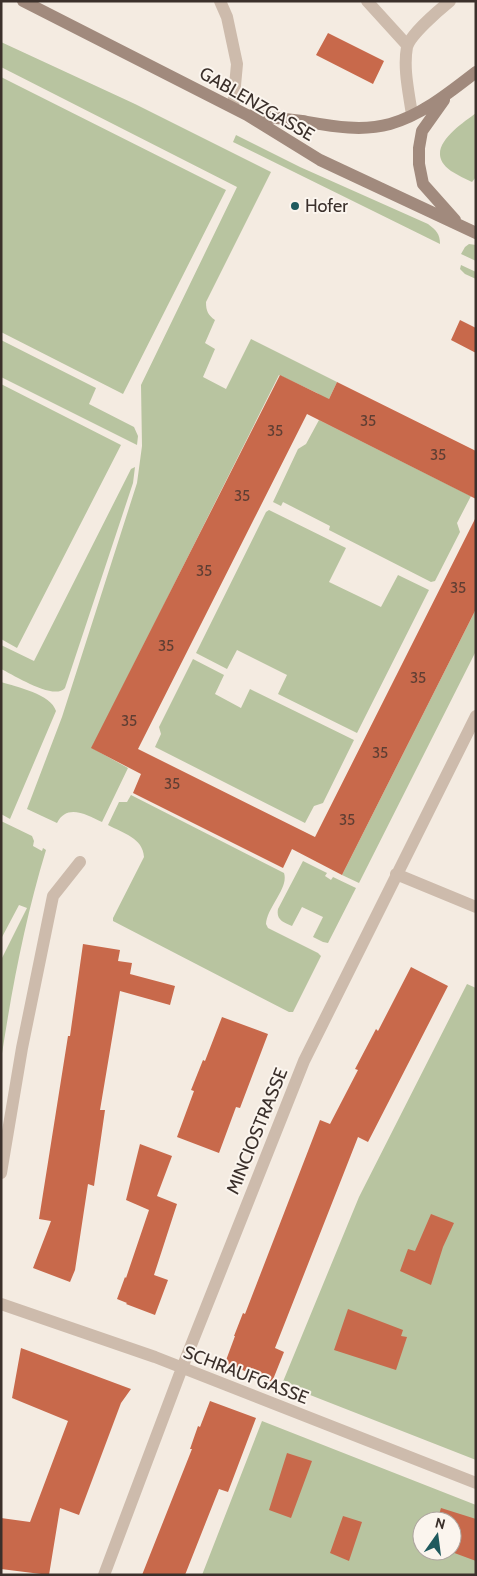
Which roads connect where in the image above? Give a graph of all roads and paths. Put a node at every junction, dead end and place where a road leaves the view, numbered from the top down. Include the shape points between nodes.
1 (23, 1) edge
2 (220, 1) edge
3 (367, 1) edge
4 (450, 1) edge
5 (407, 45) junction
6 (476, 72) edge
7 (449, 94) junction
8 (233, 107) junction
9 (412, 114) junction
10 (247, 115) junction
11 (459, 225) junction
12 (476, 233) edge
13 (476, 716) edge
14 (80, 862) dead end
15 (396, 874) junction
16 (476, 907) edge
17 (1, 1173) edge
18 (1, 1304) edge
19 (182, 1368) junction
20 (476, 1483) edge
21 (104, 1575) edge

1 - 8 main road, GABLENZGASSE
2 - 8 street via 227,17 237,64
3 - 5 street
4 - 5 street via 430,17
5 - 9 street
6 - 7 main road
7 - 9 main road
7 - 11 main road via 422,131 419,164 424,184
8 - 10 main road, GABLENZGASSE
9 - 10 main road via 390,124 362,128
10 - 11 main road, GABLENZGASSE via 320,160
11 - 12 main road, GABLENZGASSE
13 - 15 street, MINCIOSTRASSE
14 - 17 street via 53,896
15 - 16 street
15 - 19 street, MINCIOSTRASSE via 304,1061
18 - 19 street, SCHRAUFGASSE
19 - 20 street, SCHRAUFGASSE
19 - 21 street, MINCIOSTRASSE

